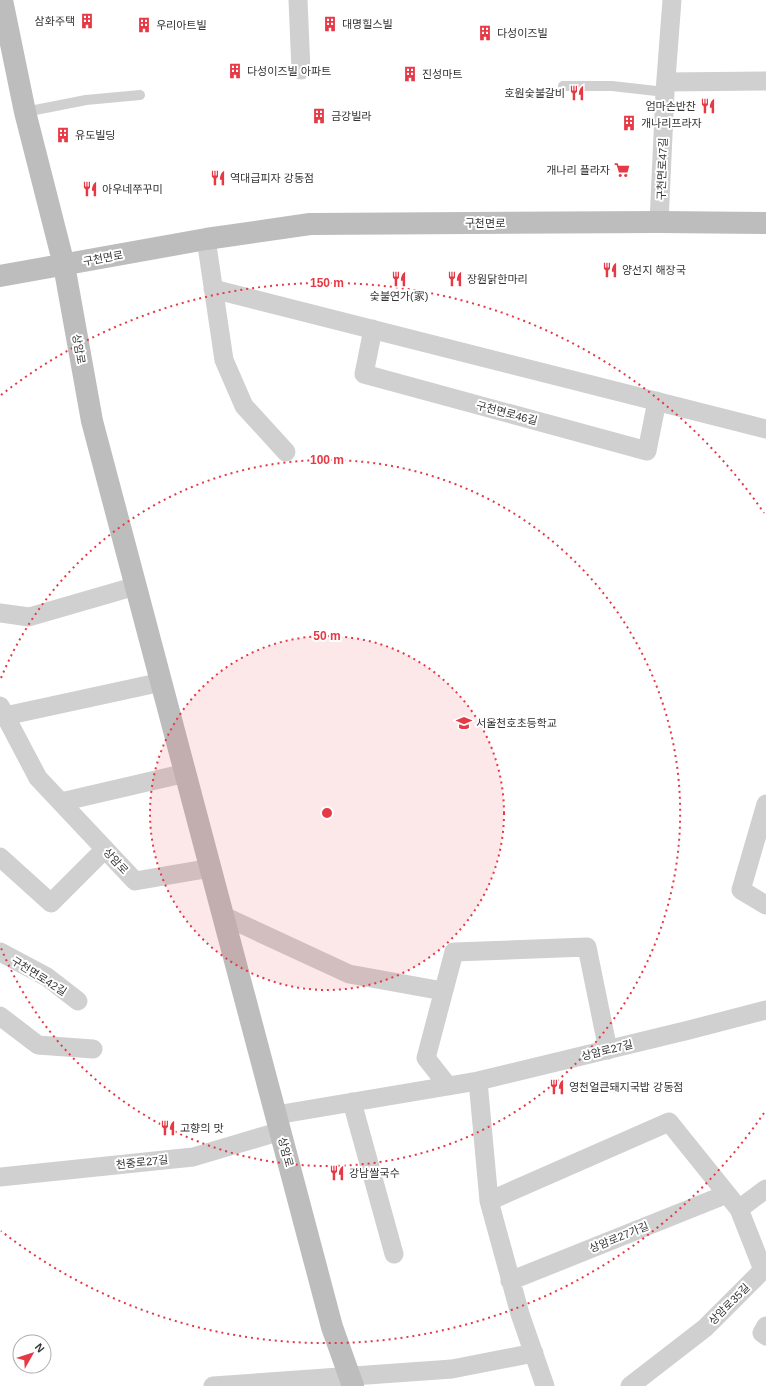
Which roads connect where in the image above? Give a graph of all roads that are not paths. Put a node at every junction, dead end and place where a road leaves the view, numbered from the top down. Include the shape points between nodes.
1 (298, 0) edge
2 (672, 0) edge
3 (2, 8) edge
4 (300, 70) dead end
5 (766, 81) edge
6 (563, 86) dead end
7 (666, 87) junction
8 (140, 95) dead end
9 (25, 112) junction
10 (659, 222) junction
11 (766, 223) edge
12 (206, 239) junction
13 (64, 264) junction
14 (0, 276) edge
15 (213, 289) junction
16 (373, 329) junction
17 (657, 402) junction
18 (766, 429) edge
19 (286, 452) dead end
20 (136, 586) junction
21 (0, 613) edge
22 (162, 682) junction
23 (3, 711) edge
24 (186, 773) junction
25 (61, 802) junction
26 (766, 804) edge
27 (105, 848) junction
28 (0, 857) edge
29 (212, 868) junction
30 (766, 905) edge
31 (224, 916) junction
32 (0, 952) edge
33 (443, 991) junction
34 (78, 1001) dead end
35 (766, 1010) edge
36 (0, 1016) edge
37 (93, 1049) dead end
38 (608, 1050) junction
39 (478, 1081) junction
40 (448, 1086) junction
41 (352, 1102) junction
42 (278, 1123) junction
43 (0, 1177) edge
44 (766, 1189) edge
45 (727, 1194) junction
46 (489, 1201) junction
47 (739, 1209) junction
48 (394, 1254) dead end
49 (510, 1281) junction
50 (766, 1326) edge
51 (766, 1336) edge
52 (534, 1353) junction
53 (352, 1381) edge
54 (260, 1384) edge
55 (213, 1386) edge
56 (546, 1386) edge
57 (630, 1386) edge

1 - 4 street
2 - 7 street, 구천면로47길
3 - 9 street, 상암로
5 - 7 street
6 - 7 lane
7 - 10 street, 구천면로47길
8 - 9 lane via 86,100
9 - 13 street, 상암로
10 - 11 street, 구천면로
10 - 12 street, 구천면로 via 310,224
12 - 13 street, 구천면로
12 - 15 street
13 - 14 street, 구천면로
13 - 20 street, 상암로 via 92,421
15 - 16 street
15 - 19 street via 224,360 244,406
16 - 17 street
16 - 17 street, 구천면로46길 via 364,374 646,451
17 - 18 street
20 - 21 street via 29,617
20 - 22 street, 상암로
22 - 23 street, 상암로
22 - 24 street, 상암로
23 - 25 street, 상암로 via 38,778
24 - 25 street
24 - 29 street, 상암로
25 - 27 street, 상암로
26 - 30 street via 741,890
27 - 28 street via 52,903
27 - 29 street, 상암로 via 135,880
29 - 31 street, 상암로
31 - 33 street via 349,974
31 - 42 street, 상암로
32 - 34 street, 구천면로42길 via 47,977
33 - 38 street via 454,952 587,947
33 - 40 street via 426,1058
35 - 38 street, 상암로27길
36 - 37 street via 38,1045
38 - 39 street, 상암로27길
39 - 40 street, 상암로27길
39 - 46 street
40 - 41 street, 상암로27길
41 - 42 street, 상암로27길
41 - 48 street
42 - 43 street, 천중로27길 via 193,1157
42 - 53 street, 상암로 via 332,1327
44 - 47 street
45 - 46 street, 상암로35길 via 669,1122
45 - 47 street, 상암로35길
45 - 49 street, 상암로27가길
46 - 49 street
47 - 57 street, 상암로35길 via 763,1270 705,1328
49 - 52 street
50 - 51 street via 762,1333
52 - 53 street via 452,1369
52 - 56 street
53 - 54 street
54 - 55 street

